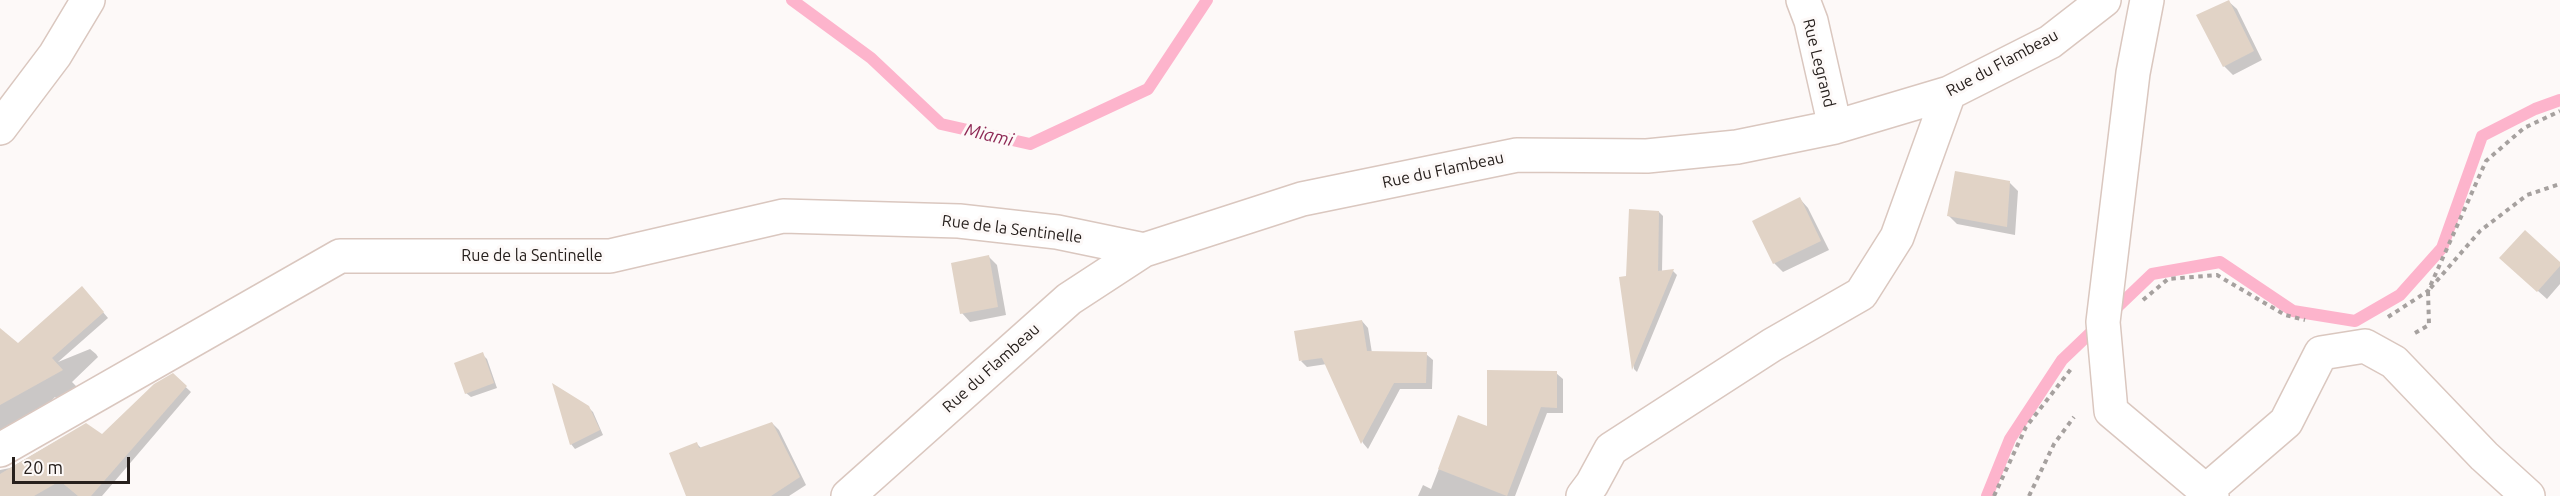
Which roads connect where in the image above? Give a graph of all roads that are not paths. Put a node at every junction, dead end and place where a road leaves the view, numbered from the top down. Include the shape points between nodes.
1 (88, 0) edge
2 (1803, 0) edge
3 (2104, 0) edge
4 (2147, 0) edge
5 (1949, 93) junction
6 (1835, 127) junction
7 (0, 128) edge
8 (1144, 250) junction
9 (0, 450) edge
10 (2210, 493) edge
11 (848, 496) edge
12 (1583, 496) edge
13 (2528, 496) edge

1 - 7 street via 55,55
2 - 6 street, Rue Legrand
3 - 5 street, Rue du Flambeau via 2050,42
4 - 10 street via 2133,73 2103,322 2111,411
5 - 6 street, Rue du Flambeau
5 - 12 street via 1897,237 1861,294 1772,345 1611,449
6 - 8 street, Rue du Flambeau via 1737,147 1647,156 1517,155 1302,199
8 - 9 street, Rue de la Sentinelle via 1057,232 958,221 783,216 609,256 340,256
8 - 11 street, Rue du Flambeau via 1069,299
10 - 13 street via 2286,422 2320,352 2365,346 2394,362

